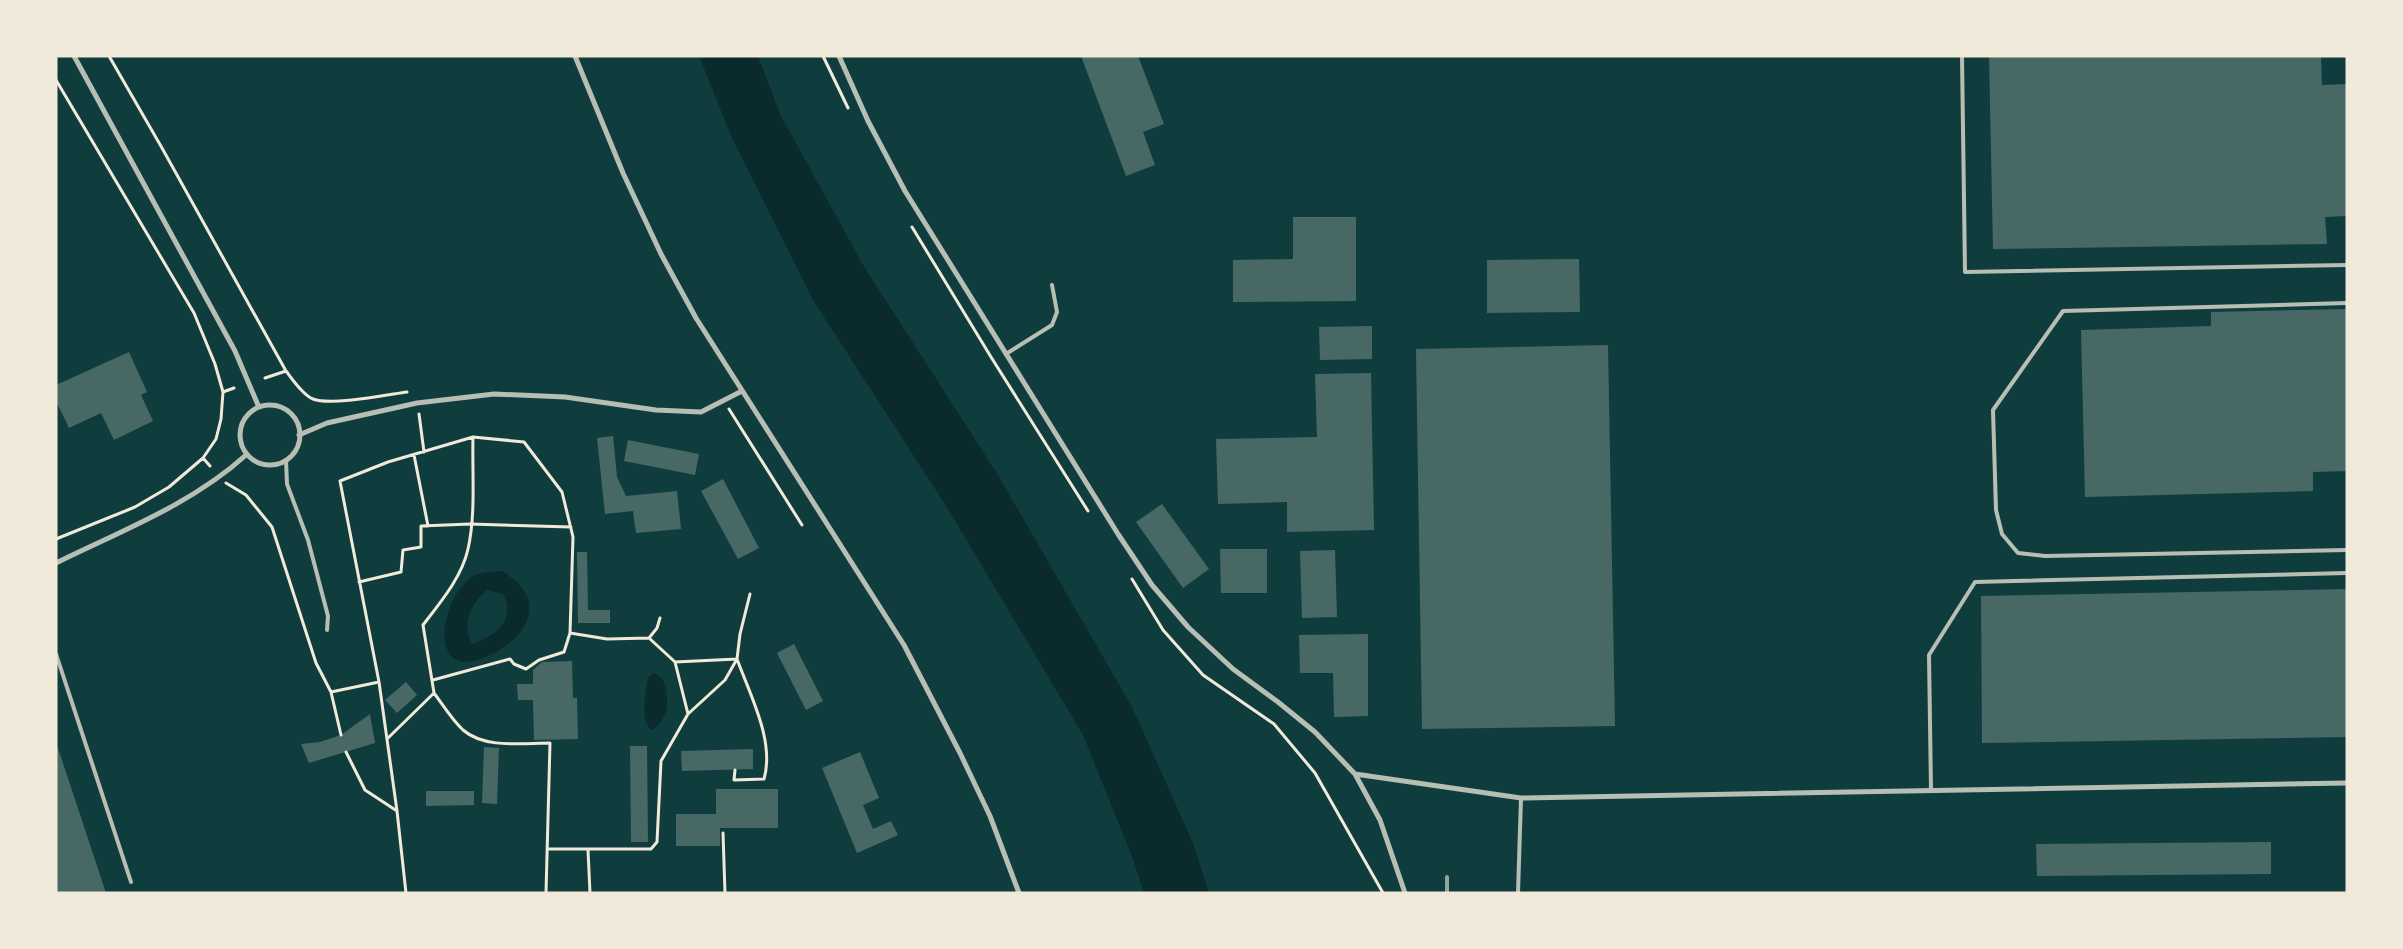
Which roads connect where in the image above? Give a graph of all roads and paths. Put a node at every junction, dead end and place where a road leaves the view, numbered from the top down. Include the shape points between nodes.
1 (74, 56) edge
2 (108, 56) edge
3 (575, 56) edge
4 (839, 56) edge
5 (1962, 56) edge
6 (56, 80) edge
7 (2347, 265) edge
8 (1052, 285) dead end
9 (2347, 303) edge
10 (1006, 354) junction
11 (286, 372) junction
12 (264, 378) dead end
13 (234, 388) dead end
14 (742, 391) junction
15 (223, 392) junction
16 (723, 400) junction
17 (417, 403) junction
18 (258, 405) junction
19 (299, 435) junction
20 (473, 437) junction
21 (424, 452) junction
22 (246, 455) junction
23 (414, 455) junction
24 (204, 458) junction
25 (286, 460) junction
26 (210, 466) dead end
27 (226, 483) dead end
28 (470, 524) junction
29 (802, 525) dead end
30 (428, 526) junction
31 (571, 526) junction
32 (56, 539) edge
33 (2347, 550) edge
34 (56, 563) edge
35 (2347, 573) edge
36 (359, 582) junction
37 (750, 594) dead end
38 (660, 618) dead end
39 (327, 630) dead end
40 (570, 633) junction
41 (649, 638) junction
42 (56, 654) edge
43 (737, 659) junction
44 (674, 662) junction
45 (433, 680) junction
46 (379, 682) junction
47 (331, 692) junction
48 (434, 693) junction
49 (688, 714) junction
50 (341, 735) dead end
51 (388, 738) junction
52 (346, 752) dead end
53 (735, 770) dead end
54 (1355, 774) junction
55 (2347, 783) edge
56 (1931, 790) junction
57 (1520, 798) junction
58 (397, 811) junction
59 (723, 832) dead end
60 (547, 850) junction
61 (588, 850) junction
62 (131, 882) dead end
63 (406, 893) edge
64 (546, 893) edge
65 (590, 893) edge
66 (725, 893) edge
67 (1019, 893) edge
68 (1405, 893) edge
69 (1518, 893) edge

1 - 18 street via 235,351
2 - 11 path
3 - 14 street via 623,173 661,254
4 - 10 street via 905,191
5 - 7 lane via 1965,272
6 - 15 path via 194,313
8 - 10 lane via 1057,312 1052,325
9 - 33 lane via 2063,311 1993,410 1996,510 2002,534 2018,553 2045,556
10 - 54 street via 1152,585 1188,627 1233,669 1315,732
11 - 12 path
11 - 17 path via 312,399 328,402 414,391
13 - 15 path
14 - 16 street
14 - 67 street via 904,645 990,816
15 - 24 path via 216,439
16 - 17 street via 701,412 656,410 565,397 494,394
16 - 29 path
17 - 19 street via 327,423
17 - 21 path
18 - 19 street via 277,405 288,409 296,418
18 - 22 street via 239,426 239,438
19 - 25 street via 300,444
20 - 21 path
20 - 28 path
20 - 31 path via 524,442 562,492
21 - 23 path
22 - 25 street via 272,465
22 - 34 street via 225,474 178,504
23 - 30 path
23 - 36 path via 340,481
24 - 26 path
24 - 32 path via 168,487 135,506
25 - 39 lane via 287,484 308,540 328,616
27 - 47 path via 246,494 272,527 316,663
28 - 30 path
28 - 31 path
28 - 45 path via 468,550 451,588 424,625
30 - 36 path via 422,526 421,547 403,550 401,572
31 - 40 path
35 - 56 lane via 1975,582 1929,655
36 - 46 path
37 - 43 path
38 - 41 path
40 - 41 path via 607,639
40 - 45 path via 564,652 539,660 526,669 510,660
41 - 44 path
42 - 62 lane
43 - 44 path
43 - 49 path via 725,680
43 - 53 path via 767,743 767,769 764,779 734,780
44 - 49 path
45 - 48 path
46 - 47 path
46 - 51 path via 383,725
47 - 50 path
48 - 51 path
48 - 60 path via 462,729 476,738 496,742 550,743
49 - 61 path via 660,761 657,842 651,849
51 - 58 path
52 - 58 path via 365,790
54 - 57 street
54 - 68 street via 1380,820
55 - 56 street
56 - 57 street
57 - 69 lane
58 - 63 path
59 - 66 path
60 - 61 path
60 - 64 path
61 - 65 path

